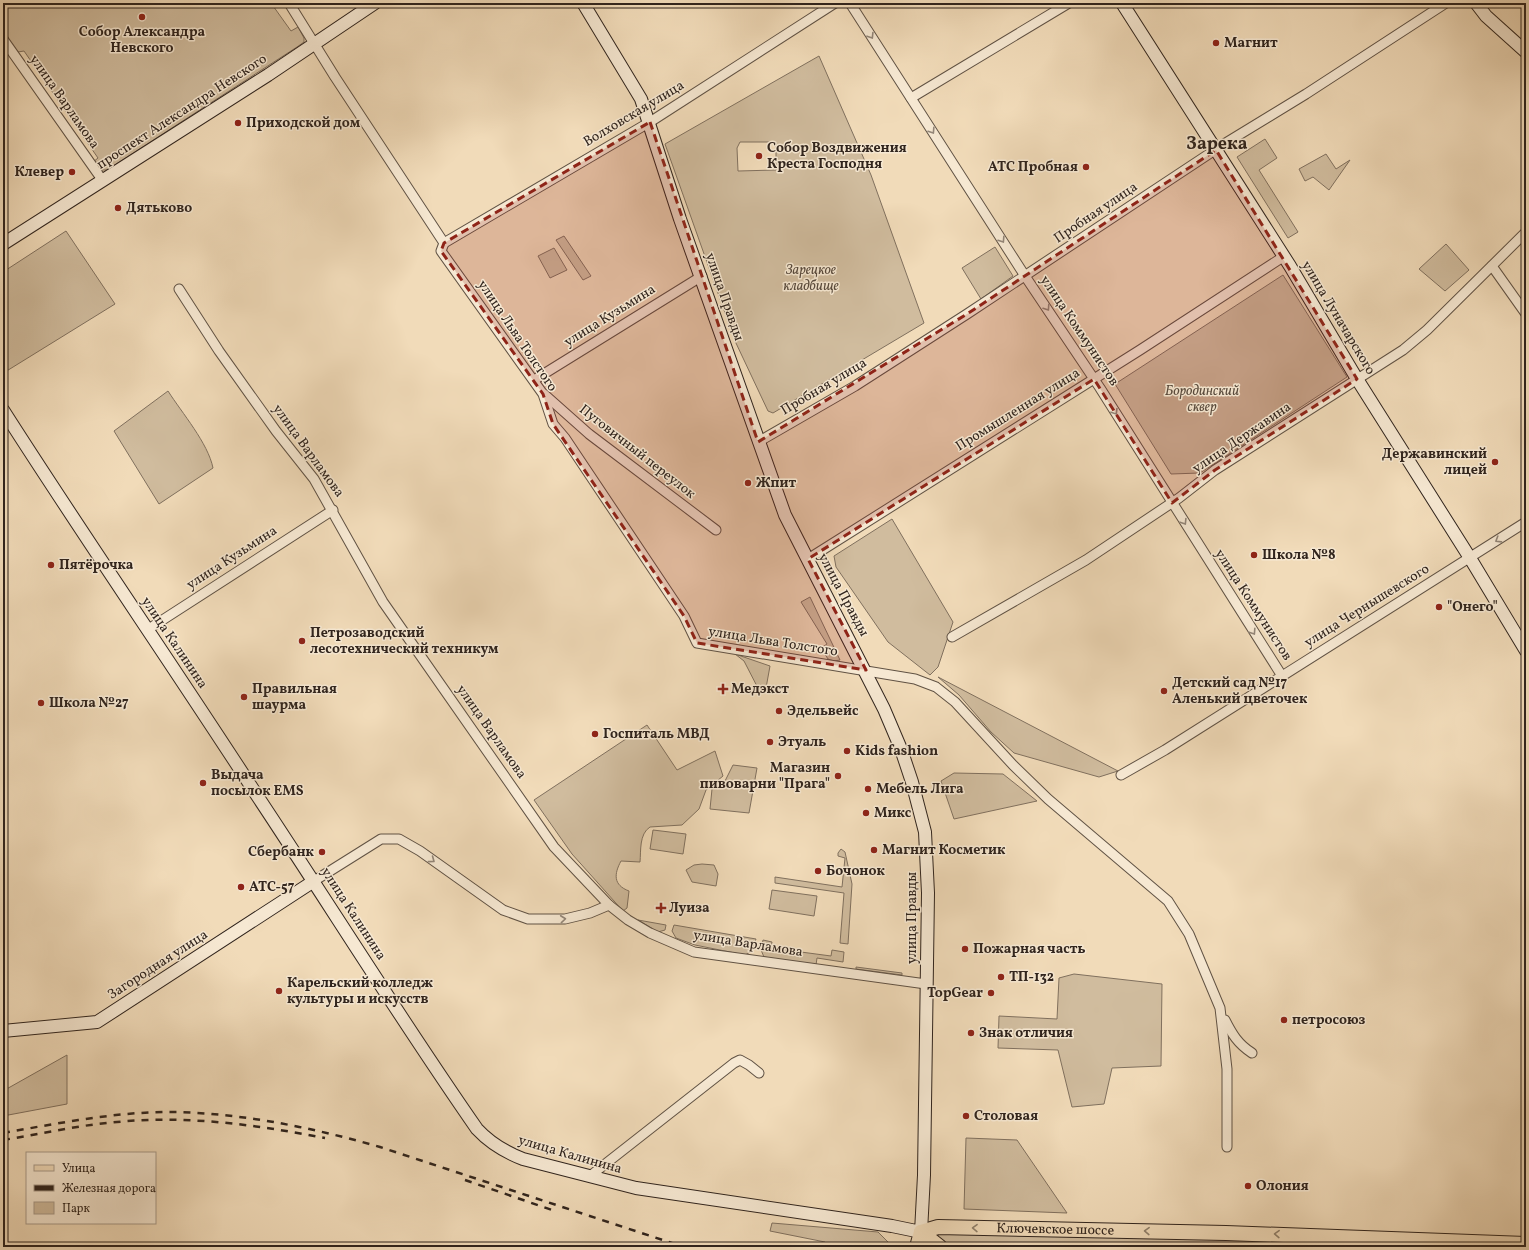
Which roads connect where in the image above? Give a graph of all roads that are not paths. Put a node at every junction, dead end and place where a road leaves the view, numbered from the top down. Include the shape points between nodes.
1 (289, 3) edge
2 (375, 3) edge
3 (583, 3) edge
4 (835, 3) edge
5 (850, 3) edge
6 (1069, 3) edge
7 (1122, 3) edge
8 (1446, 3) edge
9 (1476, 3) edge
10 (3, 39) edge
11 (314, 43) junction
12 (1526, 52) edge
13 (910, 98) junction
14 (650, 122) junction
15 (1216, 150) junction
16 (103, 181) junction
17 (1526, 232) edge
18 (444, 243) junction
19 (3, 244) edge
20 (1283, 257) junction
21 (1492, 266) junction
22 (702, 276) junction
23 (1025, 276) junction
24 (178, 289) dead end
25 (1526, 314) edge
26 (1094, 379) junction
27 (1357, 379) junction
28 (534, 380) junction
29 (543, 394) junction
30 (3, 410) edge
31 (758, 442) junction
32 (1172, 503) junction
33 (333, 510) junction
34 (1526, 522) edge
35 (716, 530) dead end
36 (1470, 558) junction
37 (808, 559) junction
38 (147, 630) junction
39 (952, 637) dead end
40 (1526, 651) edge
41 (866, 670) junction
42 (1282, 676) junction
43 (1121, 775) dead end
44 (314, 881) junction
45 (609, 905) junction
46 (926, 984) junction
47 (1220, 1008) junction
48 (3, 1031) edge
49 (1252, 1053) dead end
50 (759, 1073) dead end
51 (1227, 1147) dead end
52 (590, 1176) junction
53 (921, 1232) junction
54 (1526, 1244) edge
55 (917, 1247) edge
56 (923, 1247) edge
57 (940, 1247) edge

1 - 11 street, улица Льва Толстого
2 - 11 main road, проспект Александра Невского
3 - 14 main road, улица Правды via 629,77
4 - 14 street, Волховская улица
5 -> 13 street, улица Коммунистов
6 - 13 street
7 - 15 main road, улица Луначарского
8 - 15 street, Пробная улица via 1406,31
9 - 12 main road via 1486,16
10 - 16 street, улица Варламова
11 - 16 main road, проспект Александра Невского
11 - 18 street, улица Льва Толстого
13 -> 23 street, улица Коммунистов
14 - 18 street, Волховская улица
14 - 22 main road, улица Правды via 680,219
15 - 20 main road, улица Луначарского
15 - 23 street, Пробная улица
16 - 19 main road, проспект Александра Невского
17 - 21 street, улица Державина
18 - 28 street, улица Льва Толстого via 441,251
20 - 26 street, Промышленная улица
20 - 27 main road, улица Луначарского
21 - 25 street
21 - 27 street, улица Державина via 1427,330 1403,350
22 - 28 street, улица Кузьмина
22 - 31 main road, улица Правды
23 -> 26 street, улица Коммунистов
23 - 31 street, Пробная улица via 854,386
24 - 33 street, улица Варламова via 276,431 314,479
26 -> 32 street, улица Коммунистов
26 - 37 street, Промышленная улица
27 - 32 street, улица Державина via 1215,470
27 - 36 main road, улица Луначарского
28 - 29 street, улица Льва Толстого
29 - 35 street, Пуговичный переулок via 589,434
29 - 41 street, улица Льва Толстого via 553,424 565,438 692,628 697,643
30 - 38 main road, улица Калинина
31 - 37 main road, улица Правды via 786,515
32 - 39 street, улица Державина via 1082,563
32 -> 42 street, улица Коммунистов
33 - 38 street, улица Кузьмина
33 - 45 street, улица Варламова via 384,602 554,847
34 -> 36 street, улица Чернышевского
36 - 40 main road, улица Луначарского
36 - 42 street, улица Чернышевского
37 - 41 main road, улица Правды
38 - 44 main road, улица Калинина
41 - 46 main road, улица Правды via 901,748 925,832 928,893
41 - 47 street via 915,679 936,687 955,702 1048,799 1168,901 1189,934
42 - 43 street, улица Чернышевского
44 -> 45 street via 382,840 399,840 420,851 503,910 528,919 579,916
44 - 48 main road, Загородная улица via 97,1022
44 - 52 main road, улица Калинина via 414,1039 486,1139 523,1159
45 - 46 street, улица Варламова via 650,933 694,952
46 - 53 main road, улица Правды via 924,1189
47 - 49 street via 1233,1036
47 - 51 street via 1227,1069
50 - 52 street via 744,1061 734,1063
52 - 53 main road, улица Калинина via 636,1188
54 -> 53 main road, Ключевское шоссе via 1088,1229 938,1227
53 - 55 main road
53 - 56 main road
53 - 57 main road

